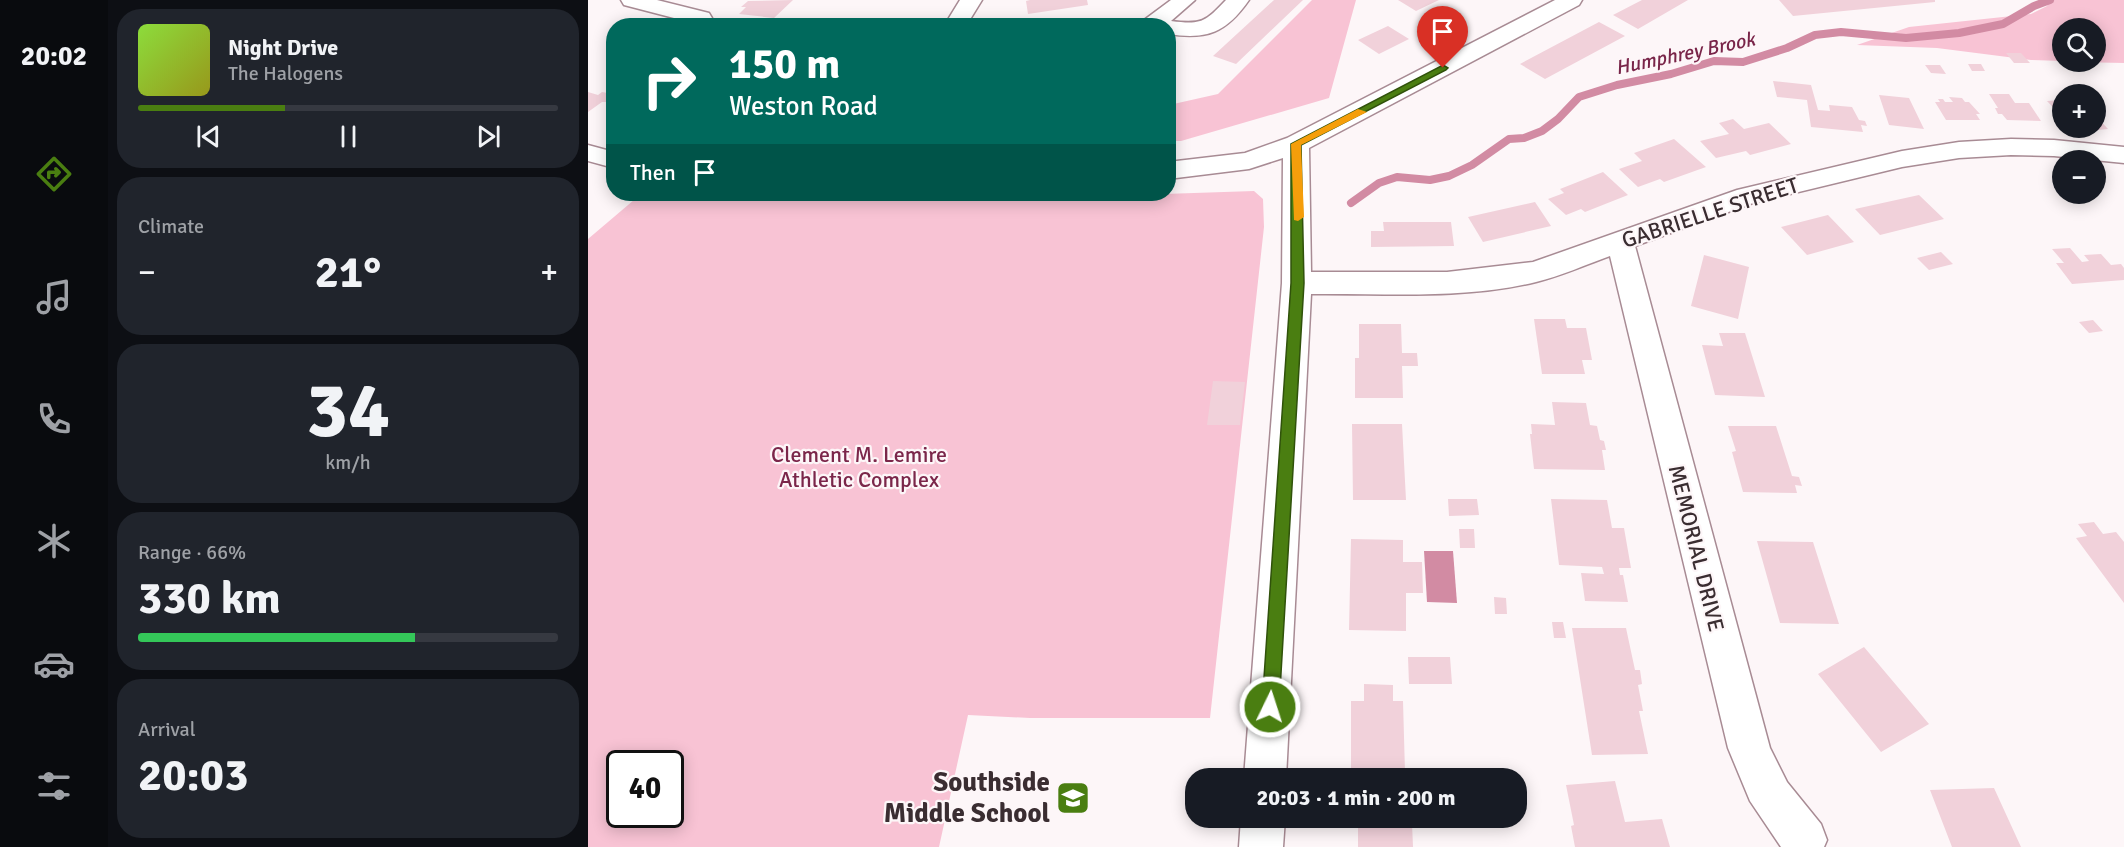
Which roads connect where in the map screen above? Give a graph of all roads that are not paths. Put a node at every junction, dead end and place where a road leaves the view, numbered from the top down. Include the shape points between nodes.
1 (632, 0) edge
2 (971, 0) edge
3 (1184, 0) edge
4 (1238, 0) edge
5 (1570, 0) edge
6 (717, 2) dead end
7 (688, 18) edge
8 (704, 18) edge
9 (960, 18) edge
10 (1165, 18) edge
11 (1176, 28) edge
12 (1296, 144) junction
13 (588, 153) edge
14 (2124, 155) edge
15 (606, 158) edge
16 (1176, 170) edge
17 (1620, 241) junction
18 (1298, 283) junction
19 (1266, 768) edge
20 (1262, 828) edge
21 (1805, 840) dead end
22 (1261, 847) edge

1 - 7 street
2 - 9 street
3 - 10 street
4 - 11 street via 1213,26 1195,32
5 - 12 street
6 - 8 street
12 - 16 street via 1249,160
12 - 18 street
13 - 15 street
14 - 17 street, GABRIELLE STREET via 2011,147 1902,159 1746,195
17 - 18 street, GABRIELLE STREET via 1536,272 1505,278 1471,282
17 - 21 street, MEMORIAL DRIVE via 1746,740 1768,792
18 - 19 street
20 - 22 street

